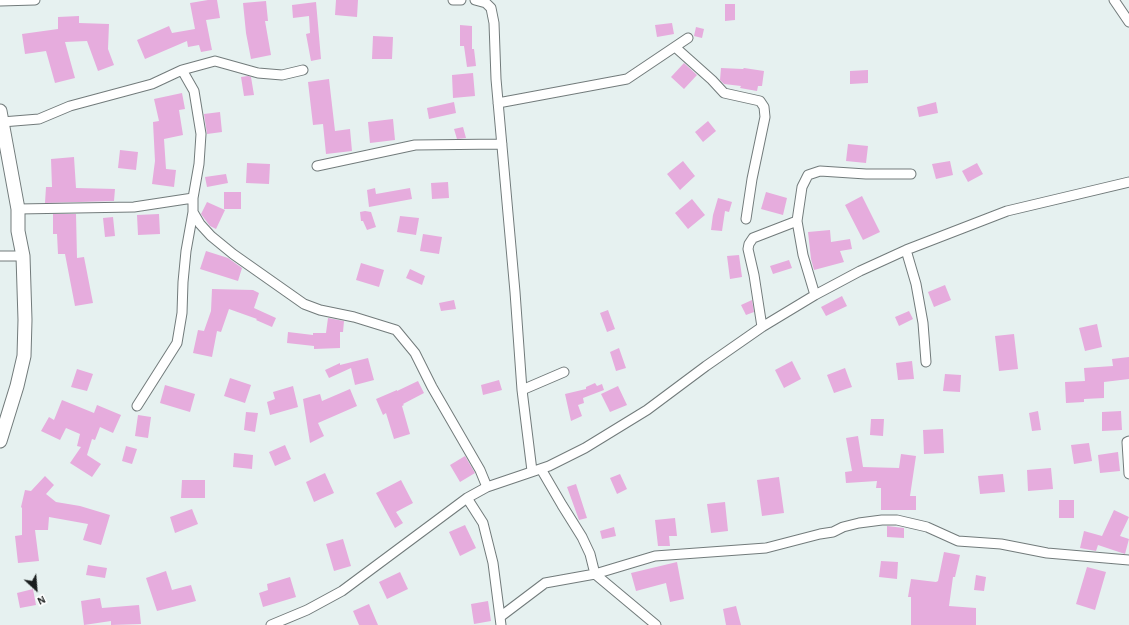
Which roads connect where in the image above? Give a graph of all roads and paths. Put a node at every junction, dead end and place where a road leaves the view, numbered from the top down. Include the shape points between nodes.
1 (35, 0) edge
2 (453, 0) edge
3 (461, 0) edge
4 (475, 0) edge
5 (1114, 0) edge
6 (0, 1) edge
7 (1129, 22) edge
8 (688, 38) dead end
9 (675, 47) junction
10 (182, 70) junction
11 (303, 70) dead end
12 (498, 103) junction
13 (1, 117) edge
14 (502, 144) junction
15 (317, 166) dead end
16 (911, 174) dead end
17 (1129, 182) edge
18 (193, 198) junction
19 (18, 209) junction
20 (193, 212) junction
21 (746, 220) dead end
22 (797, 221) junction
23 (906, 250) junction
24 (0, 256) edge
25 (23, 256) junction
26 (815, 295) junction
27 (762, 327) junction
28 (926, 362) dead end
29 (564, 372) dead end
30 (522, 390) junction
31 (136, 406) dead end
32 (0, 441) edge
33 (1129, 441) edge
34 (537, 470) junction
35 (1129, 474) edge
36 (487, 487) junction
37 (467, 498) junction
38 (1129, 560) edge
39 (595, 574) junction
40 (500, 621) edge
41 (271, 625) edge
42 (656, 625) edge

1 - 6 street
2 - 3 street
4 - 12 street via 492,8
5 - 7 street
8 - 9 street
9 - 12 street via 627,79
9 - 21 street via 724,93 760,101 764,106 765,117
10 - 11 street via 215,61 258,73 282,75
10 - 13 street via 152,84 87,101 39,119
10 - 18 street via 194,91 200,134 199,164
12 - 14 street
13 - 19 street
14 - 15 street via 414,145
14 - 30 street
16 - 22 street via 820,171 808,175 802,187
17 - 23 street via 1007,211
18 - 19 street via 134,207
18 - 20 street
19 - 25 street via 18,231
20 - 31 street via 186,252 182,313 177,342
20 - 36 street via 211,236 304,304 396,330 414,353
22 - 26 street via 802,255
22 - 27 street via 753,238 749,244
23 - 26 street
23 - 28 street via 921,310
24 - 25 street
25 - 32 street via 24,356
26 - 27 street
27 - 34 street via 647,410 585,448
29 - 30 street
30 - 34 street
33 - 35 street
34 - 36 street
34 - 39 street via 582,537
36 - 37 street
37 - 40 street via 483,523 493,563
37 - 41 street via 342,591 307,610
38 - 39 street via 1046,553 1001,544 958,541 926,527 897,520 882,520 859,523 834,532 766,548 655,556
39 - 40 street via 545,583
39 - 42 street

